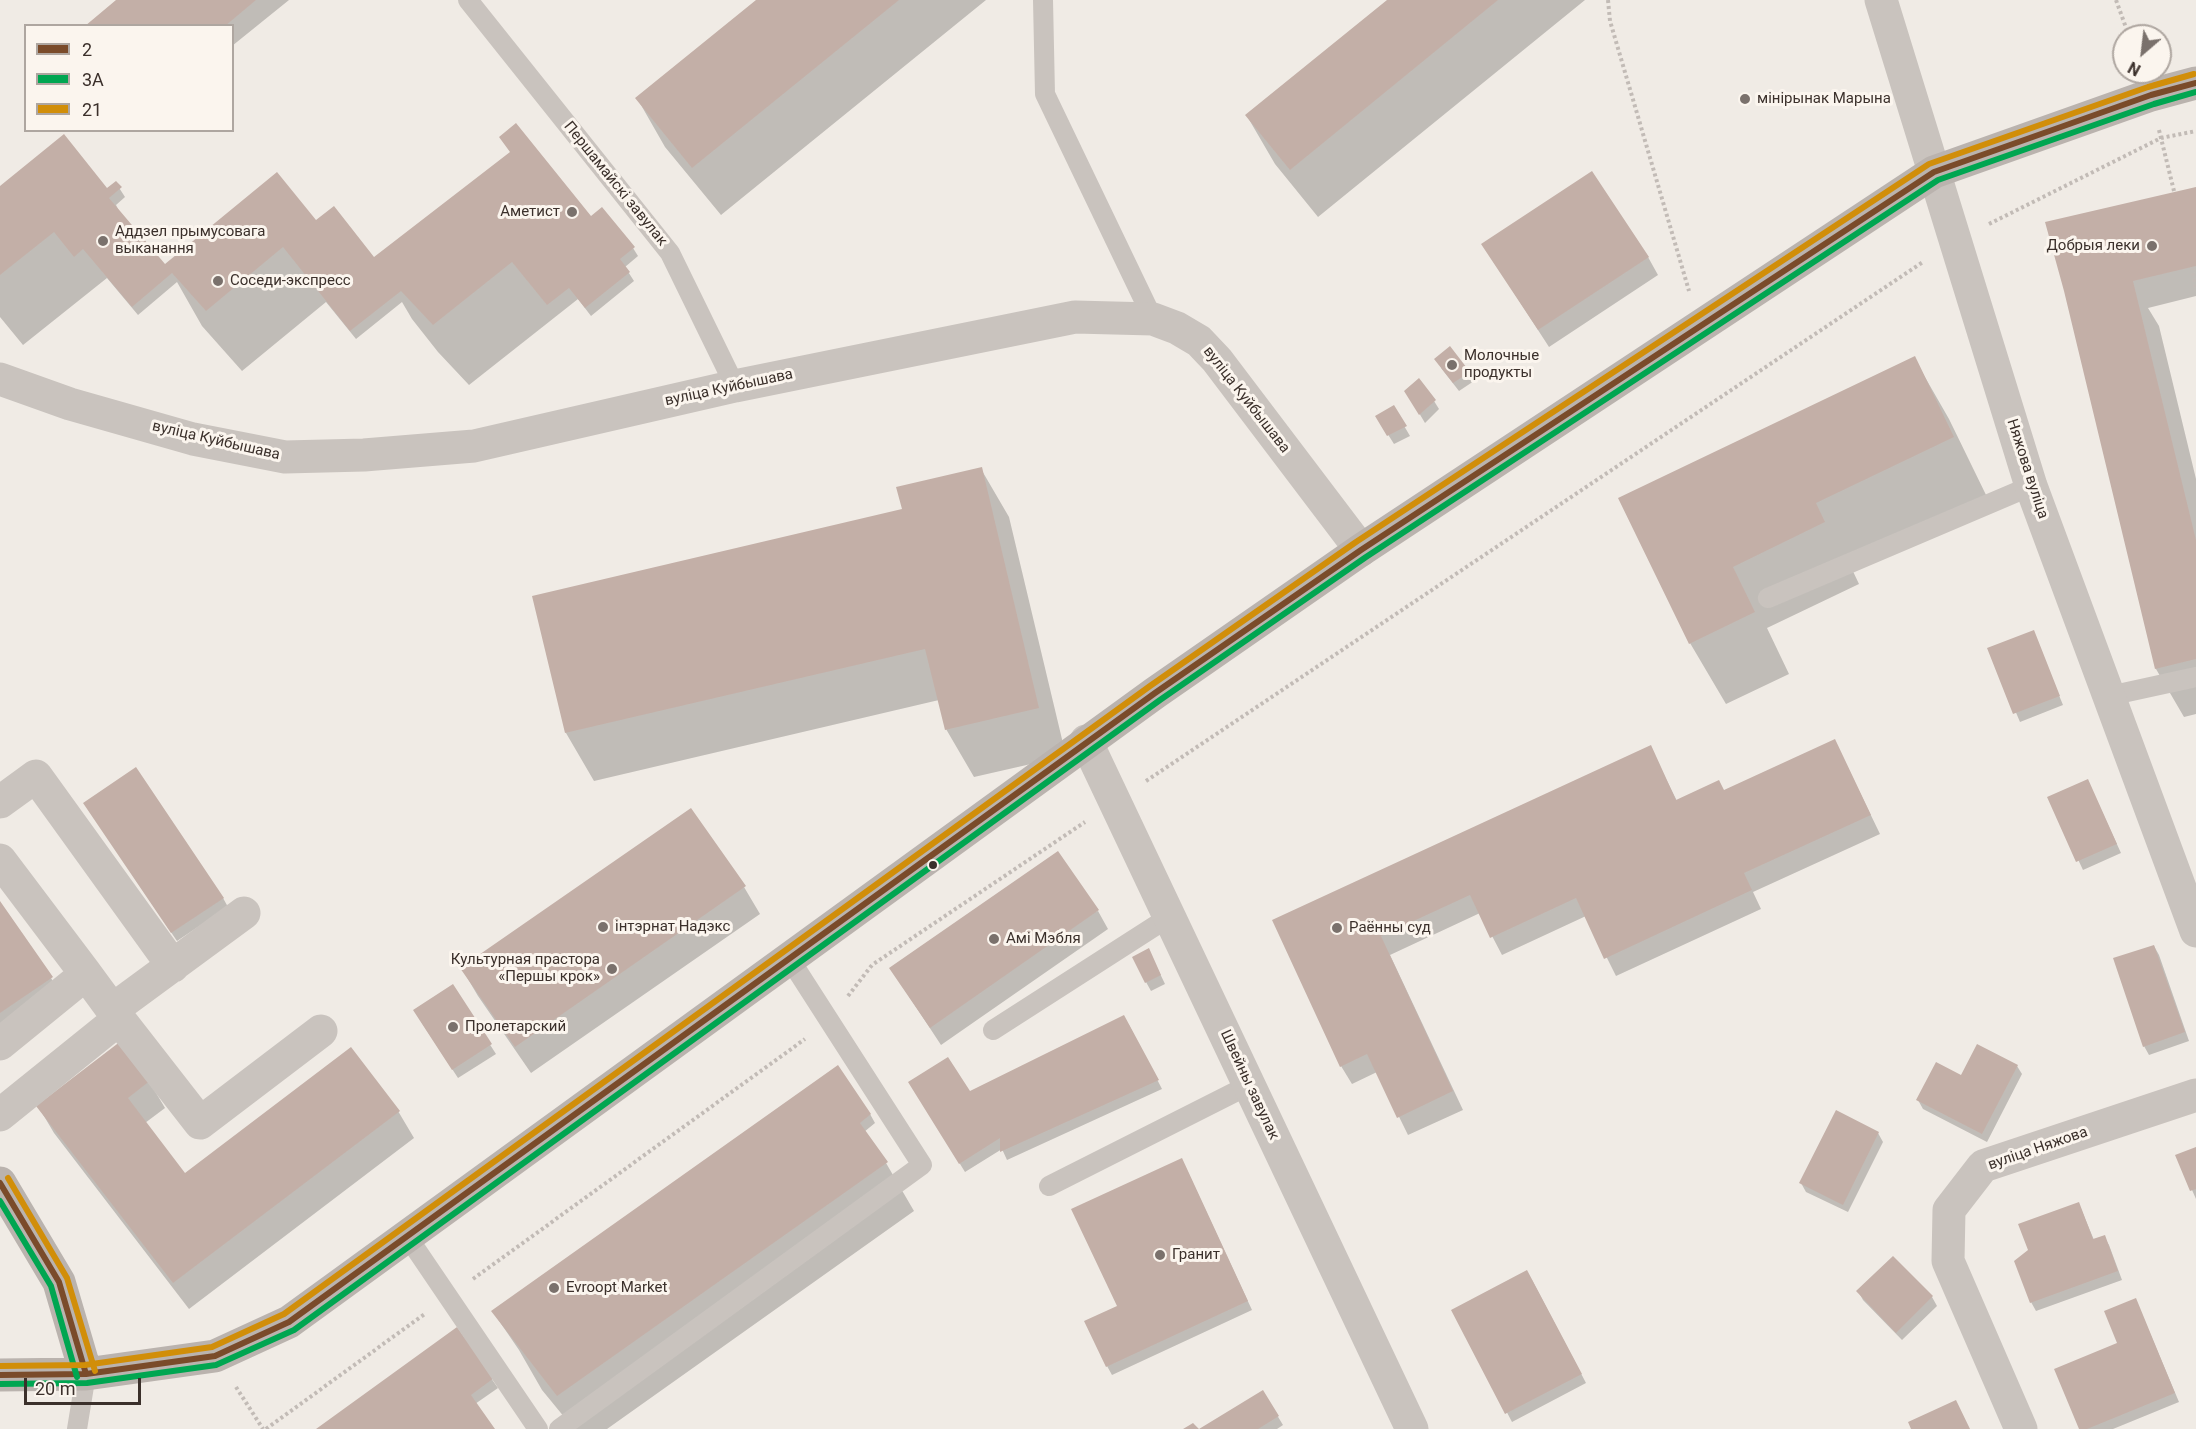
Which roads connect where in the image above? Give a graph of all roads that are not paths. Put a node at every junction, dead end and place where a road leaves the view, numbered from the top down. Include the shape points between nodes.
1 (1043, 0) edge
2 (1881, 0) edge
3 (475, 2) edge
4 (2196, 83) edge
5 (1934, 172) junction
6 (1153, 319) junction
7 (0, 379) edge
8 (735, 386) junction
9 (2031, 486) junction
10 (1361, 550) junction
11 (1768, 598) dead end
12 (2196, 677) edge
13 (2109, 696) junction
14 (1086, 741) junction
15 (0, 802) edge
16 (0, 860) edge
17 (244, 913) dead end
18 (1169, 917) junction
19 (2196, 931) edge
20 (789, 958) junction
21 (173, 966) junction
22 (86, 974) junction
23 (116, 1015) junction
24 (993, 1030) dead end
25 (321, 1031) dead end
26 (0, 1044) edge
27 (1249, 1085) junction
28 (2196, 1095) edge
29 (0, 1115) edge
30 (0, 1183) edge
31 (1049, 1186) dead end
32 (407, 1236) junction
33 (86, 1374) junction
34 (0, 1375) edge
35 (77, 1429) edge
36 (538, 1429) edge
37 (559, 1429) edge
38 (1412, 1429) edge
39 (2021, 1429) edge

1 - 6 lane via 1045,94
2 - 5 street, Няжова вуліца
3 - 8 lane, Першамайскі завулак via 670,253
4 - 5 main road via 2151,94
5 - 9 street, Няжова вуліца
5 - 10 main road
6 - 8 street, вуліца Куйбышава via 1075,317
6 - 10 street, вуліца Куйбышава via 1177,328 1217,360
7 - 8 street, вуліца Куйбышава via 70,404 193,439 285,457 474,446
9 - 11 lane
9 - 13 street, Няжова вуліца
10 - 14 main road
12 - 13 lane
13 - 19 street, Няжова вуліца
14 - 18 street, Швейны завулак
14 - 20 main road
15 - 21 street via 36,776
16 - 22 street
17 - 21 street
18 - 24 lane
18 - 27 street, Швейны завулак
20 - 32 main road
20 - 37 lane via 922,1165
21 - 23 street
22 - 23 street
22 - 26 street
23 - 25 street via 200,1123
23 - 29 street
27 - 31 lane
27 - 38 street, Швейны завулак
28 - 39 street, вуліца Няжова via 1983,1166 1949,1210 1947,1261
30 - 33 main road via 59,1282
32 - 33 main road via 289,1322 215,1356
32 - 36 lane
33 - 34 main road
33 - 35 lane

